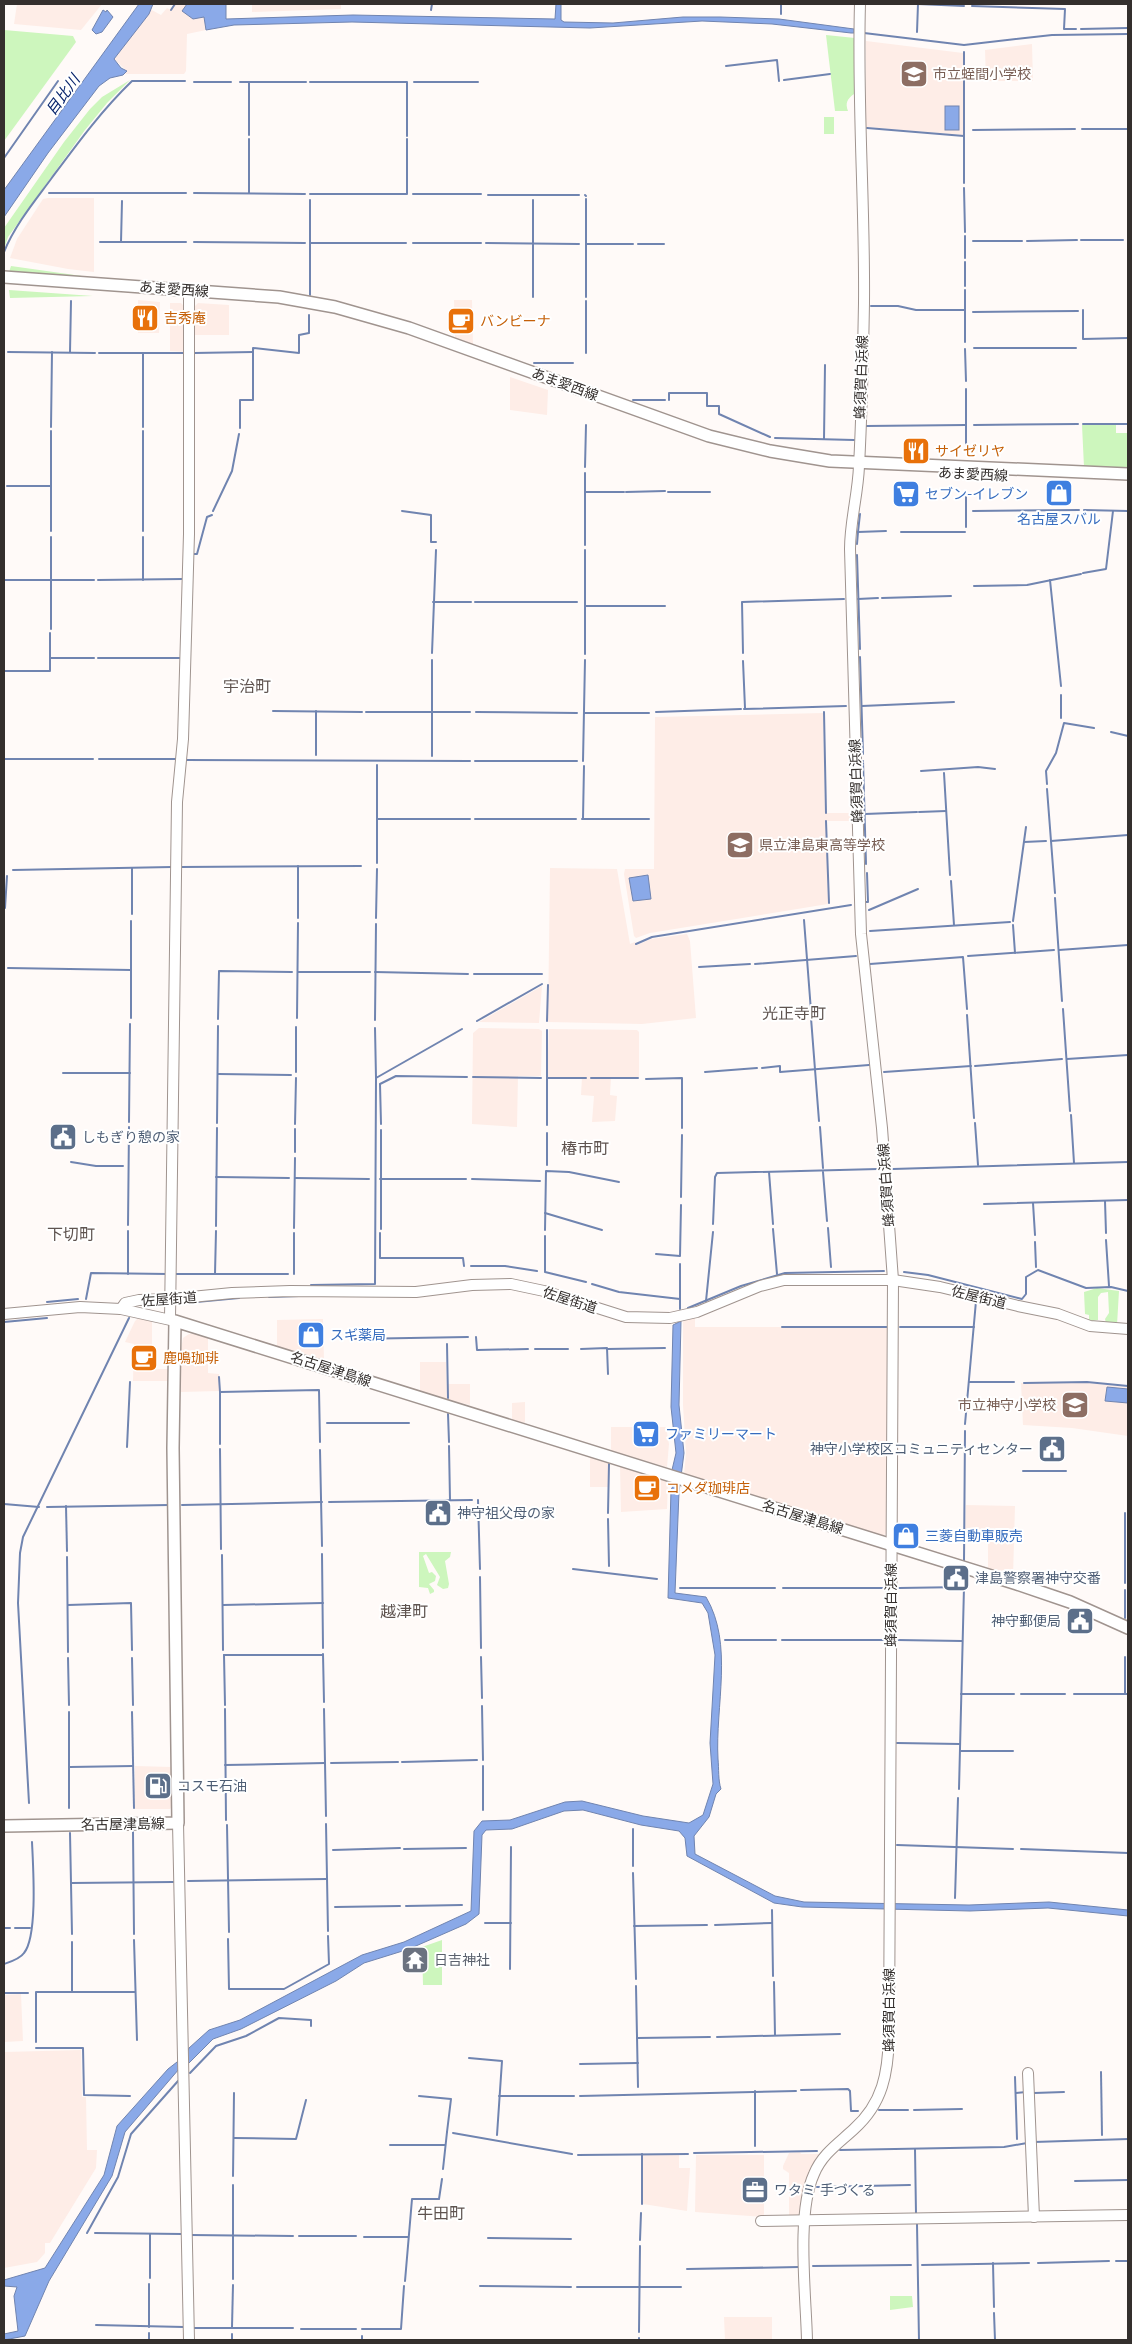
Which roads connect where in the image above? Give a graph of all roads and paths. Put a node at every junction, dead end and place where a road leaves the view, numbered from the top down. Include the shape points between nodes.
1 (860, 4) edge
2 (4, 277) edge
3 (4, 284) edge
4 (190, 297) junction
5 (859, 465) junction
6 (1128, 474) edge
7 (1128, 481) edge
8 (893, 1280) junction
9 (171, 1303) junction
10 (121, 1309) junction
11 (4, 1314) edge
12 (173, 1320) junction
13 (1128, 1329) edge
14 (891, 1545) junction
15 (1128, 1628) edge
16 (178, 1824) junction
17 (4, 1826) edge
18 (1028, 2073) dead end
19 (1128, 2215) edge
20 (1034, 2217) junction
21 (761, 2221) dead end
22 (804, 2222) junction
23 (188, 2340) edge
24 (807, 2340) edge

1 - 5 street, 蜂須賀白浜線 via 858,114 864,257
2 - 5 main road, あま愛西線 via 279,297 335,306 410,328 710,436 805,458
3 - 4 main road, あま愛西線
4 - 5 main road, あま愛西線 via 290,305 366,321 712,443 805,465
4 - 9 street via 189,534 183,739 177,802
5 - 6 main road, あま愛西線
5 - 7 main road, あま愛西線
5 - 8 street, 蜂須賀白浜線 via 850,549 862,956 882,1128
8 - 9 street, 佐屋街道 via 784,1280 760,1286 697,1312 650,1319 614,1314 544,1291 510,1284 467,1285 416,1292 232,1293
8 - 13 street, 佐屋街道 via 940,1287 1058,1314 1090,1326
8 - 14 street, 蜂須賀白浜線
9 - 10 street, 佐屋街道 via 139,1300 125,1303
9 - 12 street
10 - 11 street, 佐屋街道 via 80,1307
10 - 12 street
12 - 14 main road, 名古屋津島線
12 - 16 main road, 名古屋津島線
14 - 15 main road, 名古屋津島線 via 1070,1602
14 - 22 street, 蜂須賀白浜線 via 888,2066 884,2086 868,2115 827,2152 814,2172 807,2192
16 - 17 main road, 名古屋津島線
16 - 23 street
18 - 20 street
19 - 20 street
20 - 22 street
21 - 22 street
22 - 24 street, 蜂須賀白浜線

